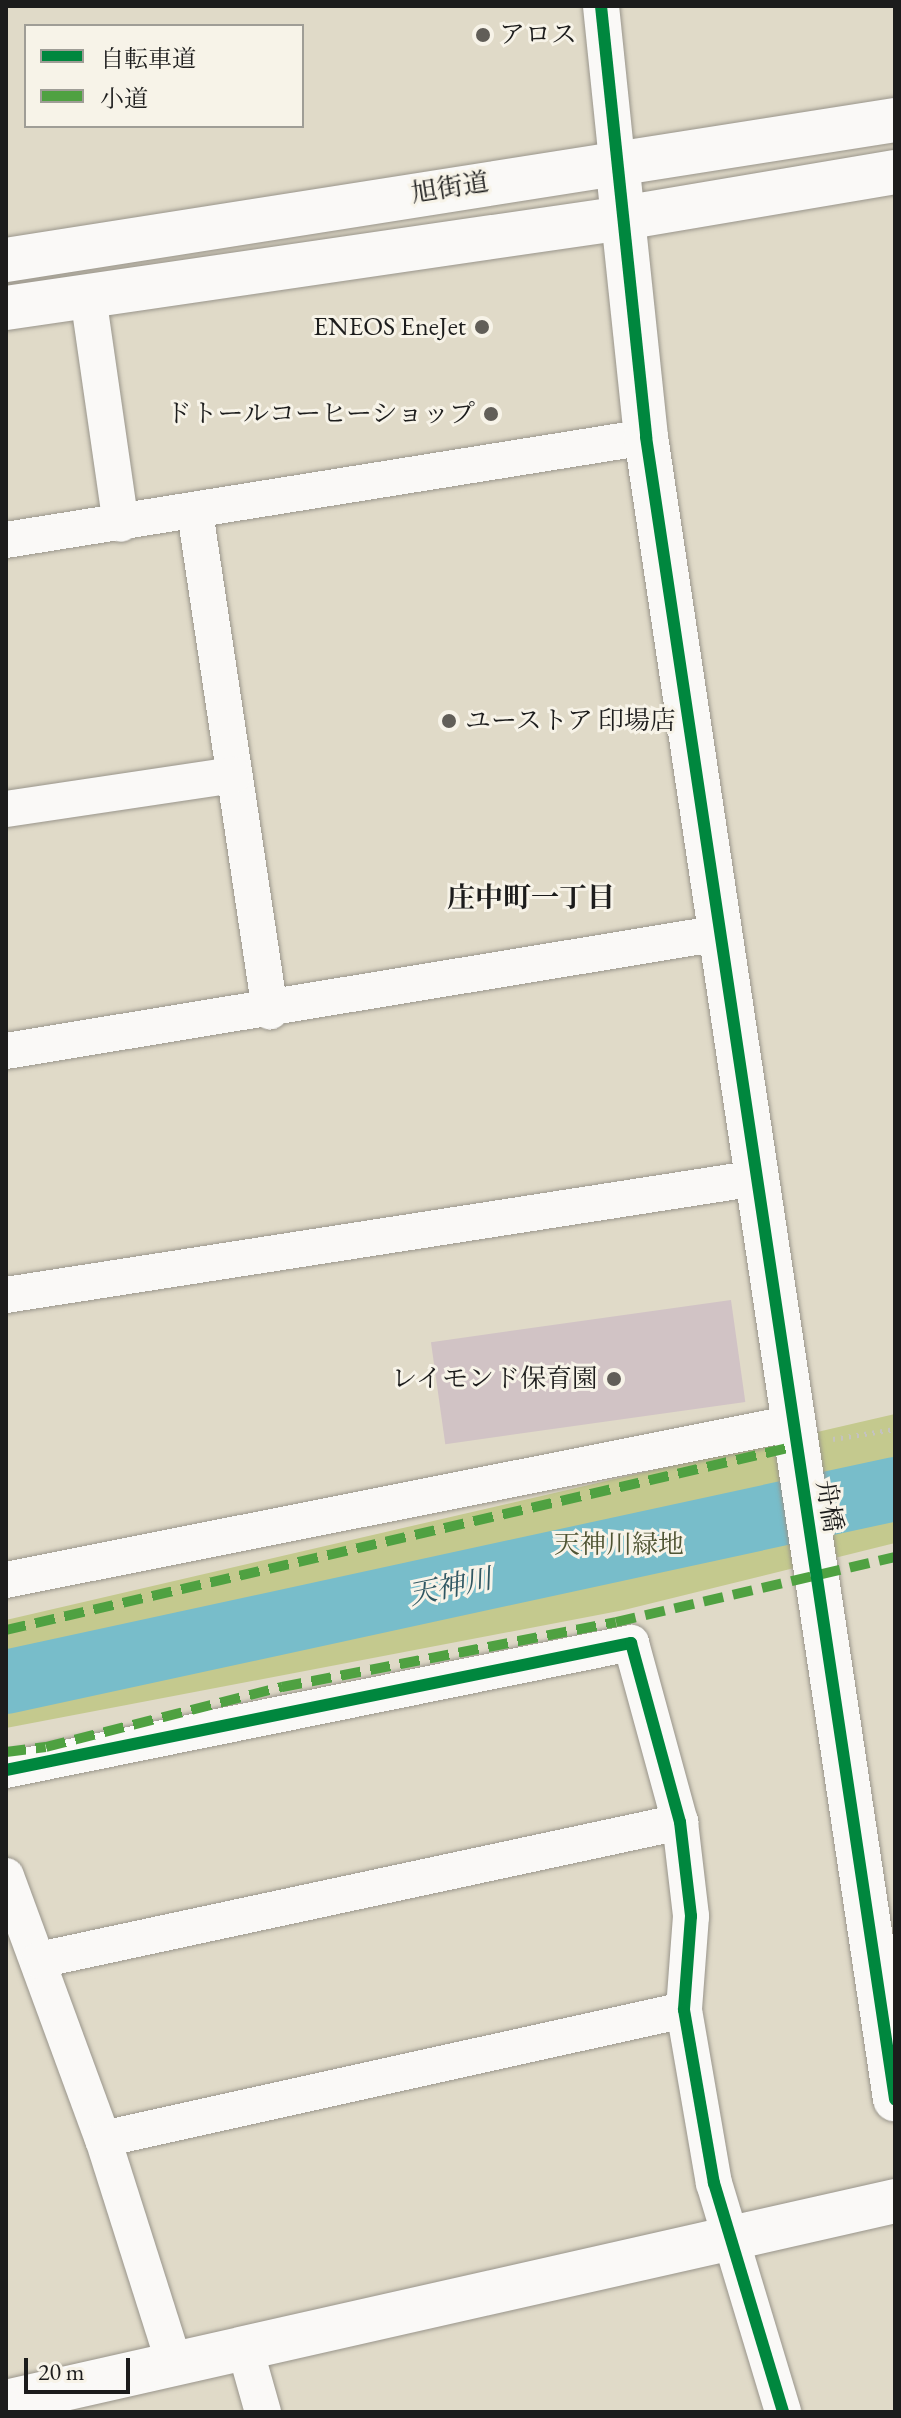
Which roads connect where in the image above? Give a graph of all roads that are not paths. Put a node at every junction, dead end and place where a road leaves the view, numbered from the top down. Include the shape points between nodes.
1 (601, 6) edge
2 (895, 120) edge
3 (617, 161) junction
4 (895, 172) edge
5 (623, 218) junction
6 (6, 260) edge
7 (88, 296) junction
8 (6, 308) edge
9 (646, 437) junction
10 (195, 512) junction
11 (121, 524) junction
12 (6, 540) edge
13 (233, 775) junction
14 (6, 809) edge
15 (720, 933) junction
16 (270, 1011) junction
17 (6, 1051) edge
18 (757, 1178) junction
19 (6, 1295) edge
20 (796, 1440) junction
21 (6, 1580) edge
22 (6, 1770) edge
23 (680, 1822) junction
24 (6, 1876) edge
25 (39, 1960) junction
26 (684, 2010) junction
27 (895, 2099) edge
28 (103, 2139) junction
29 (895, 2201) edge
30 (732, 2237) junction
31 (244, 2345) junction
32 (173, 2360) junction
33 (6, 2402) edge
34 (263, 2412) edge
35 (783, 2412) edge

1 - 3 street
2 - 3 street, 旭街道
3 - 5 street, 舟橋
3 - 6 street, 旭街道
4 - 5 street, 旭街道
5 - 7 street, 旭街道
5 - 9 street, 舟橋
7 - 8 street, 旭街道
7 - 11 street
9 - 10 street
9 - 15 street, 舟橋
10 - 11 street
10 - 13 street
11 - 12 street
13 - 14 street
13 - 16 street
15 - 16 street
15 - 18 street, 舟橋
16 - 17 street
18 - 19 street
18 - 20 street, 舟橋
20 - 21 street
20 - 27 street, 舟橋
22 - 23 street via 631,1643
23 - 25 street
23 - 26 street via 691,1916
24 - 25 street
25 - 28 street
26 - 28 street
26 - 30 street via 714,2183
28 - 32 street
29 - 30 street
30 - 31 street
30 - 35 street
31 - 32 street
31 - 34 street
32 - 33 street

